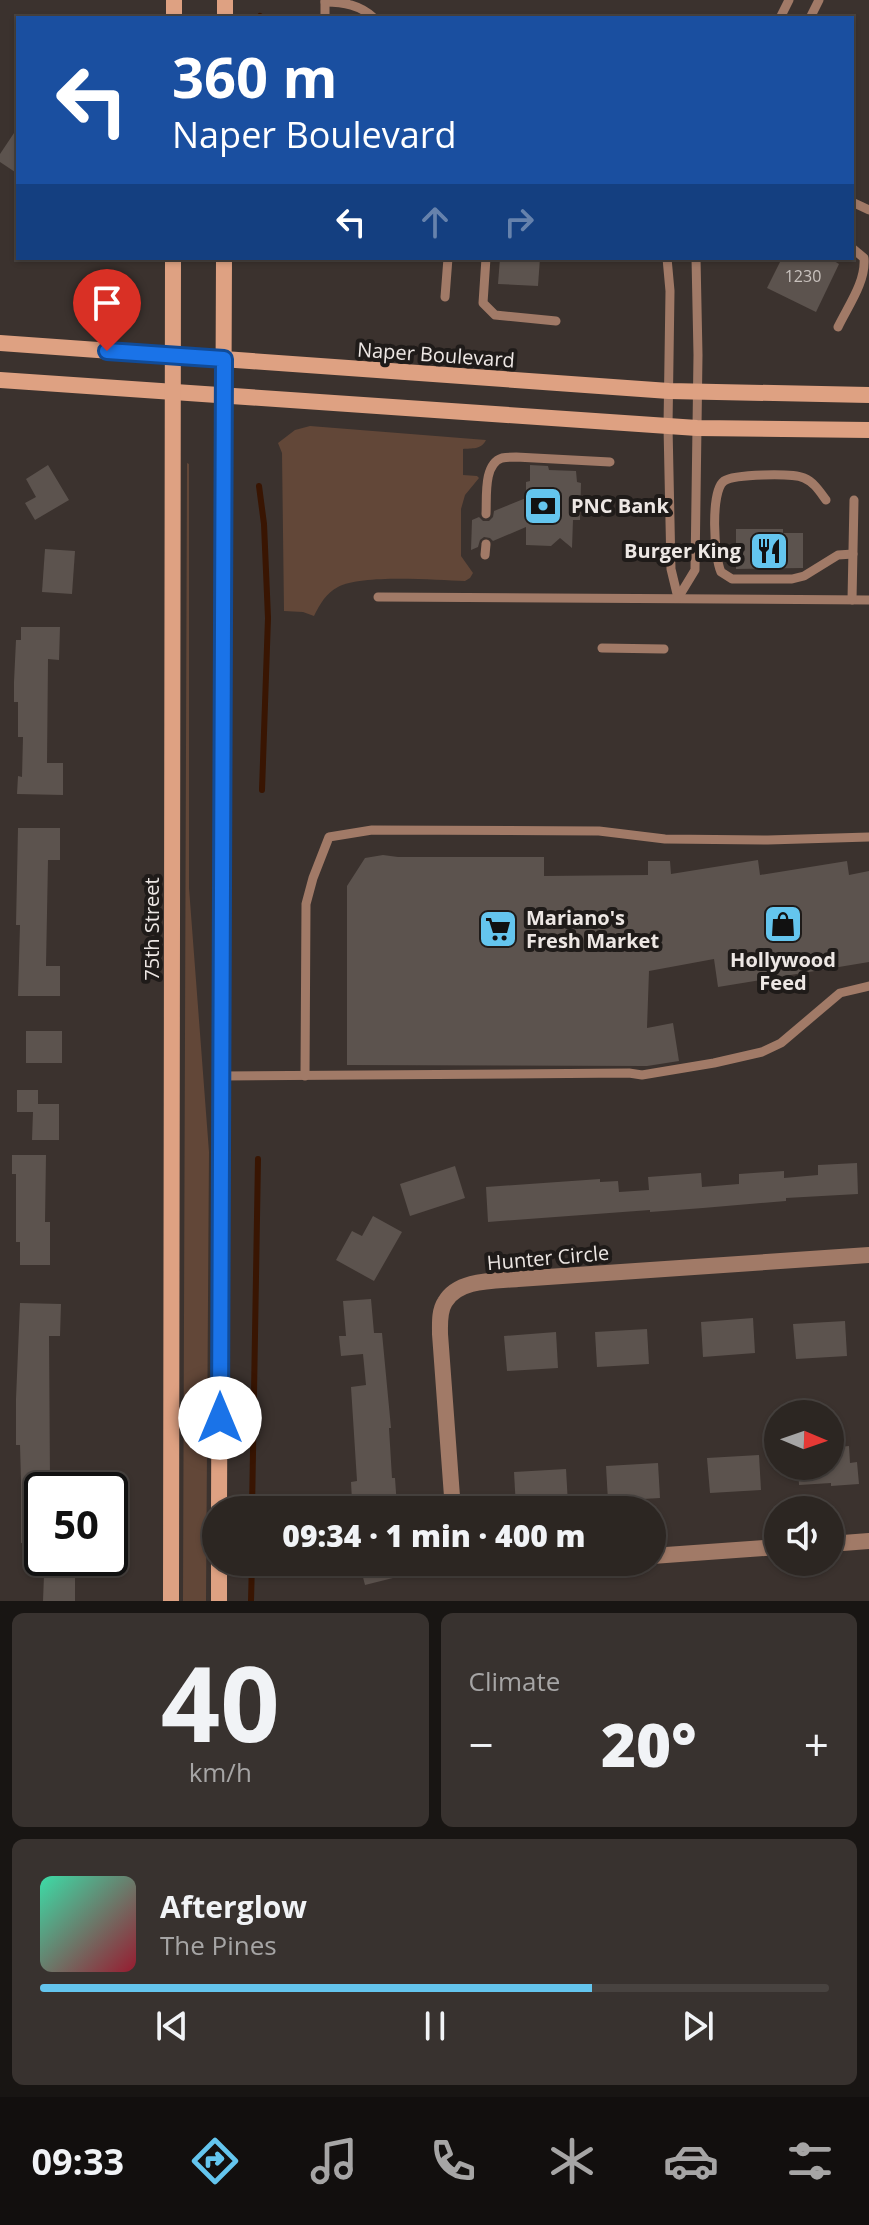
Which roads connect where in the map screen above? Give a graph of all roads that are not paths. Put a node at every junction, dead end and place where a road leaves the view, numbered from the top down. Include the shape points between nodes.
1 (325, 1) edge
2 (372, 16) edge
3 (854, 250) edge
4 (173, 260) edge
5 (224, 260) edge
6 (448, 260) edge
7 (486, 260) edge
8 (667, 260) edge
9 (696, 260) edge
10 (445, 297) dead end
11 (556, 321) dead end
12 (838, 327) dead end
13 (0, 343) edge
14 (173, 355) junction
15 (224, 359) junction
16 (0, 380) edge
17 (173, 391) junction
18 (669, 391) junction
19 (698, 392) junction
20 (869, 395) edge
21 (224, 396) junction
22 (668, 426) junction
23 (697, 428) junction
24 (869, 430) edge
25 (610, 462) dead end
26 (826, 500) dead end
27 (854, 500) dead end
28 (486, 514) dead end
29 (486, 544) dead end
30 (853, 554) junction
31 (485, 555) dead end
32 (378, 597) dead end
33 (678, 598) junction
34 (852, 600) junction
35 (869, 600) edge
36 (602, 648) dead end
37 (664, 649) dead end
38 (869, 837) edge
39 (869, 986) edge
40 (222, 1076) junction
41 (305, 1076) junction
42 (869, 1255) edge
43 (219, 1496) edge
44 (452, 1496) edge
45 (869, 1541) edge
46 (844, 1543) edge
47 (764, 1548) edge
48 (666, 1555) edge
49 (219, 1576) edge
50 (171, 1601) edge
51 (219, 1601) edge

1 - 2 lane via 343,2
3 - 12 lane via 865,267
4 - 14 main road, 75th Street
5 - 15 main road
6 - 10 lane
7 - 11 lane via 483,303 495,315
8 - 18 lane
9 - 19 lane
13 - 14 main road, Naper Boulevard
14 - 15 main road, Naper Boulevard
14 - 17 main road, 75th Street
15 - 18 main road, Naper Boulevard
15 - 21 main road
16 - 17 main road
17 - 21 main road
17 - 50 main road, 75th Street
18 - 19 main road, Naper Boulevard
18 - 22 lane
19 - 20 main road, Naper Boulevard
19 - 23 lane
21 - 22 main road
21 - 40 main road
22 - 23 main road
22 - 33 lane via 671,569
23 - 24 main road
23 - 33 lane via 695,570
25 - 28 lane via 502,458 490,472
26 - 30 lane via 807,479 796,476 723,482 716,500 715,553 721,572 732,579 792,579 838,555
27 - 30 lane
29 - 31 lane
30 - 34 lane
32 - 33 lane
33 - 34 lane
34 - 35 lane
36 - 37 lane
38 - 41 lane via 665,839 599,831 507,830 372,830 329,837 306,904
39 - 41 lane via 840,993 781,1043 762,1052 642,1075
40 - 41 lane
40 - 43 main road
42 - 44 street, Hunter Circle via 518,1279 457,1289 444,1302 440,1334
45 - 46 street
47 - 48 street
49 - 51 main road

